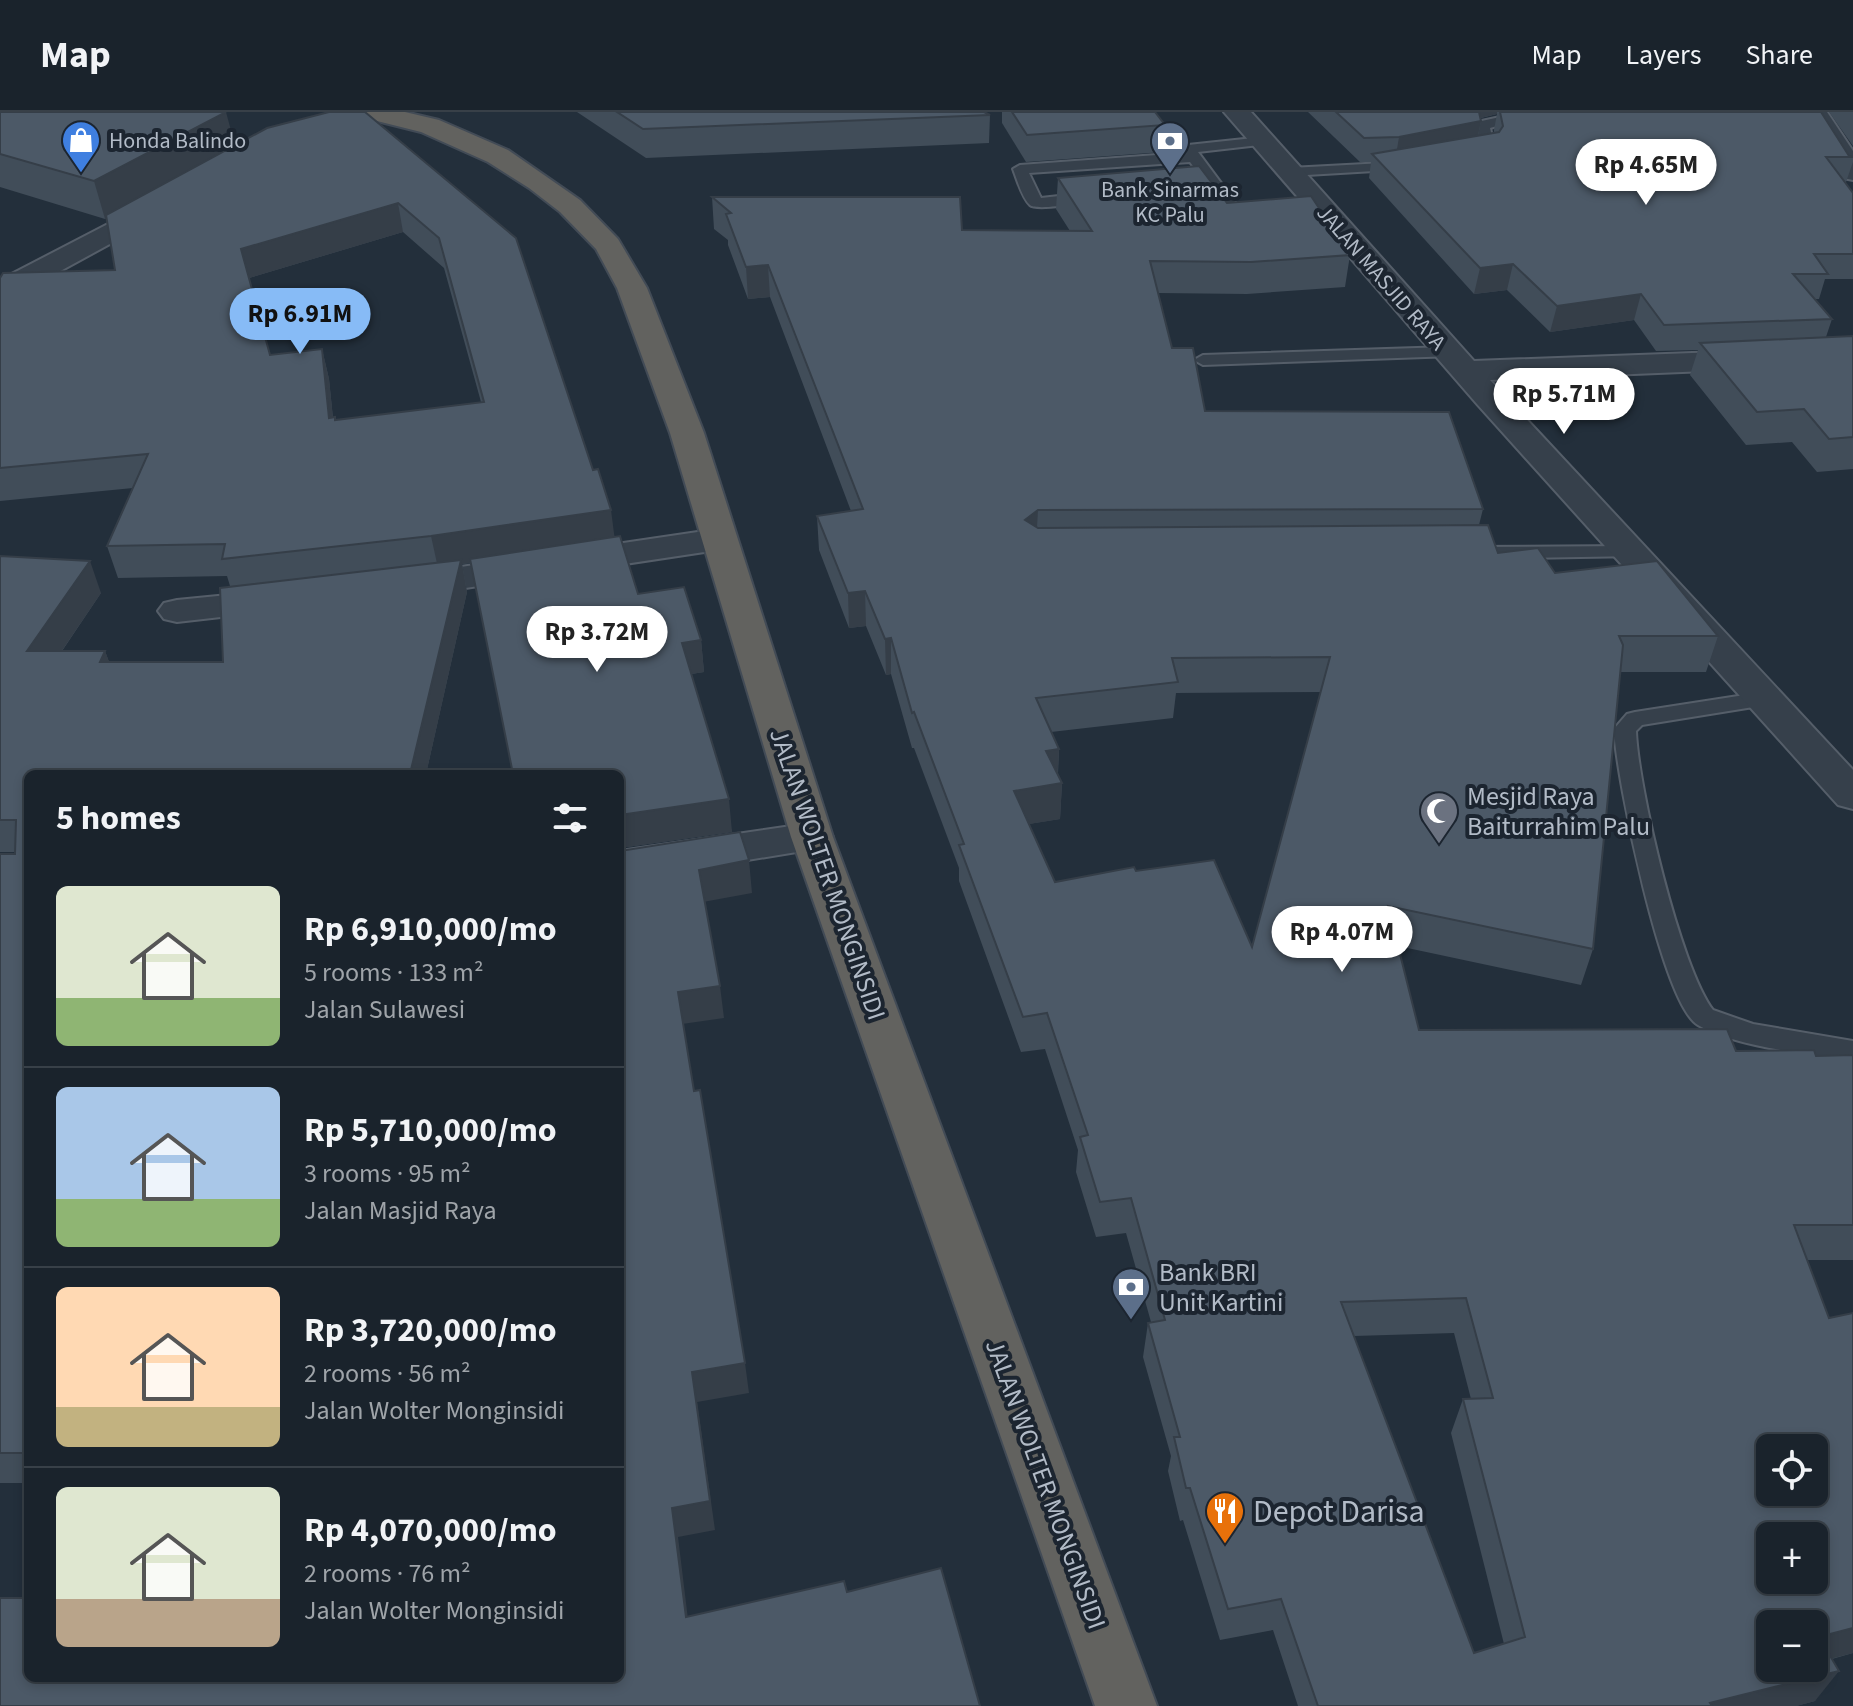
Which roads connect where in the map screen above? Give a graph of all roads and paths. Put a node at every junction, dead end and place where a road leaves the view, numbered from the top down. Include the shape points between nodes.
1 (374, 112) edge
2 (1237, 112) edge
3 (1814, 112) edge
4 (1530, 114) edge
5 (426, 119) edge
6 (1263, 141) junction
7 (1457, 156) edge
8 (1194, 157) junction
9 (1426, 162) edge
10 (1290, 172) junction
11 (1853, 172) edge
12 (192, 187) edge
13 (1096, 197) edge
14 (1268, 216) edge
15 (0, 292) edge
16 (1853, 356) edge
17 (1203, 360) dead end
18 (1456, 362) junction
19 (718, 540) junction
20 (1631, 552) junction
21 (1443, 553) edge
22 (378, 589) edge
23 (309, 598) edge
24 (177, 611) dead end
25 (1764, 699) junction
26 (1853, 746) edge
27 (1813, 753) junction
28 (1853, 795) edge
29 (812, 837) junction
30 (624, 865) edge
31 (1853, 1051) edge
32 (1126, 1706) edge

1 - 5 highway, JALAN WOLTER MONGINSIDI
2 - 6 street, JALAN MASJID RAYA
3 - 11 street
4 - 7 lane via 1482,125 1488,150
5 - 19 highway, JALAN WOLTER MONGINSIDI via 539,182 608,245 632,288 687,433
6 - 8 lane via 1188,149
6 - 10 street, JALAN MASJID RAYA
8 - 13 lane via 1020,169 1036,203
8 - 14 lane via 1208,187 1240,219
9 - 10 lane
10 - 18 street, JALAN MASJID RAYA via 1317,212
12 - 15 street
16 - 18 street
17 - 18 lane
18 - 20 street, JALAN MASJID RAYA
19 - 22 street
19 - 29 highway, JALAN WOLTER MONGINSIDI
20 - 21 lane
20 - 25 street, JALAN MASJID RAYA
23 - 24 street
25 - 27 street, JALAN MASJID RAYA
25 - 31 lane via 1635,719 1625,729 1626,755 1679,969 1694,1009 1705,1019
26 - 27 street
27 - 28 street, JALAN MASJID RAYA
29 - 30 street
29 - 32 highway, JALAN WOLTER MONGINSIDI

